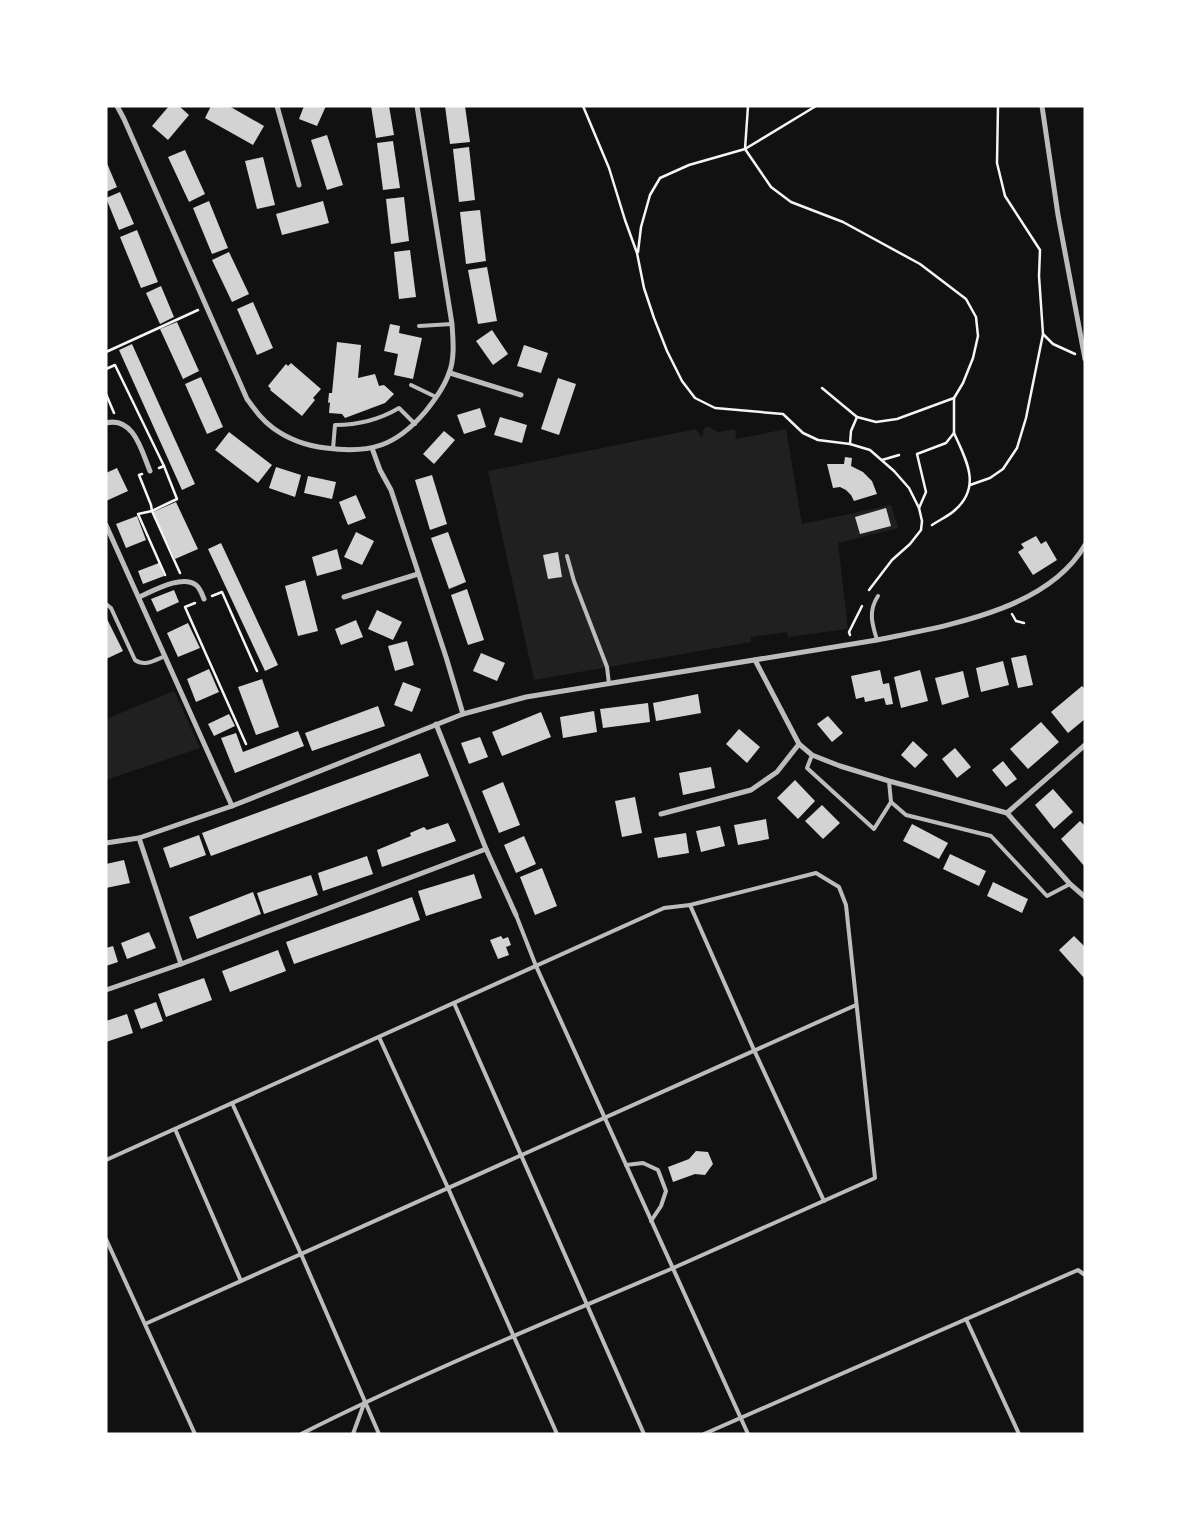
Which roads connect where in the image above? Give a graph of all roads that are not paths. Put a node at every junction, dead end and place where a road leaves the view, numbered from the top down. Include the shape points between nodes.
1 (117, 106) edge
2 (277, 106) edge
3 (417, 106) edge
4 (1042, 106) edge
5 (298, 185) dead end
6 (452, 324) junction
7 (419, 326) dead end
8 (1084, 358) edge
9 (450, 373) junction
10 (410, 386) dead end
11 (521, 395) dead end
12 (436, 397) junction
13 (106, 424) edge
14 (415, 424) junction
15 (372, 448) junction
16 (333, 449) junction
17 (150, 471) road end
18 (106, 525) edge
19 (1085, 546) edge
20 (567, 556) dead end
21 (418, 574) junction
22 (878, 596) dead end
23 (139, 597) junction
24 (344, 597) dead end
25 (204, 599) road end
26 (106, 604) edge
27 (877, 640) junction
28 (165, 656) junction
29 (755, 660) junction
30 (608, 684) junction
31 (462, 714) junction
32 (436, 724) junction
33 (799, 744) junction
34 (1085, 745) edge
35 (812, 755) junction
36 (890, 781) junction
37 (891, 802) junction
38 (232, 806) junction
39 (1007, 813) junction
40 (661, 814) dead end
41 (139, 838) junction
42 (106, 843) edge
43 (486, 849) junction
44 (1070, 884) junction
45 (1085, 887) edge
46 (1079, 892) junction
47 (1085, 897) edge
48 (690, 905) junction
49 (516, 914) joint
50 (181, 964) junction
51 (536, 966) junction
52 (106, 990) edge
53 (454, 1003) junction
54 (856, 1005) junction
55 (378, 1037) junction
56 (754, 1050) junction
57 (232, 1103) junction
58 (605, 1118) junction
59 (175, 1129) junction
60 (521, 1156) junction
61 (106, 1160) edge
62 (626, 1165) junction
63 (448, 1188) junction
64 (824, 1201) junction
65 (651, 1220) junction
66 (106, 1239) edge
67 (301, 1254) junction
68 (672, 1268) junction
69 (1085, 1275) edge
70 (241, 1281) junction
71 (586, 1304) junction
72 (966, 1319) junction
73 (145, 1324) junction
74 (512, 1336) junction
75 (365, 1401) junction
76 (740, 1417) junction
77 (195, 1434) edge
78 (301, 1434) edge
79 (353, 1434) edge
80 (379, 1434) edge
81 (557, 1434) edge
82 (644, 1434) edge
83 (704, 1434) edge
84 (748, 1434) edge
85 (1019, 1434) edge

1 - 16 street via 247,399 273,428 303,443
2 - 5 street
3 - 6 street
4 - 8 street
6 - 7 lane
6 - 9 street
9 - 11 street
9 - 12 street
10 - 12 lane
12 - 14 street
13 - 17 street via 118,422 134,434
14 - 15 street via 398,438
14 - 16 lane via 399,408 355,425 336,425
15 - 16 street
15 - 21 street via 391,490
18 - 23 street
19 - 27 street via 1065,571 1051,582 1007,606
20 - 30 lane via 608,667
21 - 24 street
21 - 31 street
22 - 27 lane via 870,617
23 - 25 street via 178,581 189,581 197,586
23 - 28 street
26 - 28 lane via 111,608 135,660 147,664
27 - 29 street
28 - 38 street
29 - 30 street
29 - 33 street
30 - 31 street via 526,697
31 - 32 street
32 - 38 street
32 - 43 street
33 - 35 street
33 - 40 street via 776,772 751,790
34 - 39 street
35 - 36 street
35 - 37 lane via 807,768 874,829
36 - 37 lane
36 - 39 street
37 - 44 lane via 906,815 991,836 1047,896
38 - 41 street
39 - 44 street
41 - 42 street
41 - 50 street
43 - 49 street
43 - 50 street
44 - 46 street
45 - 46 street
46 - 47 street
48 - 51 lane via 664,908
48 - 54 lane via 816,874 839,887 846,905
48 - 56 lane
49 - 51 lane
50 - 52 street
51 - 53 lane
51 - 58 lane
53 - 55 lane
53 - 60 lane
54 - 56 lane
54 - 64 lane via 875,1178
55 - 57 lane
55 - 63 lane
56 - 58 lane
56 - 64 lane
57 - 59 lane
57 - 67 lane
58 - 60 lane
58 - 62 lane
59 - 61 lane
59 - 70 lane
60 - 63 lane
60 - 71 lane
62 - 65 lane
62 - 65 lane via 643,1163 658,1170 666,1191
63 - 67 lane
63 - 74 lane
64 - 68 lane
65 - 68 lane
66 - 73 lane
67 - 70 lane
67 - 75 lane
68 - 71 lane
68 - 76 lane
69 - 72 lane via 1078,1270
70 - 73 lane
71 - 74 lane
71 - 82 lane
72 - 76 lane
72 - 85 lane
73 - 77 lane
74 - 75 lane
74 - 81 lane
75 - 78 lane
75 - 79 lane
75 - 80 lane
76 - 83 lane
76 - 84 lane

